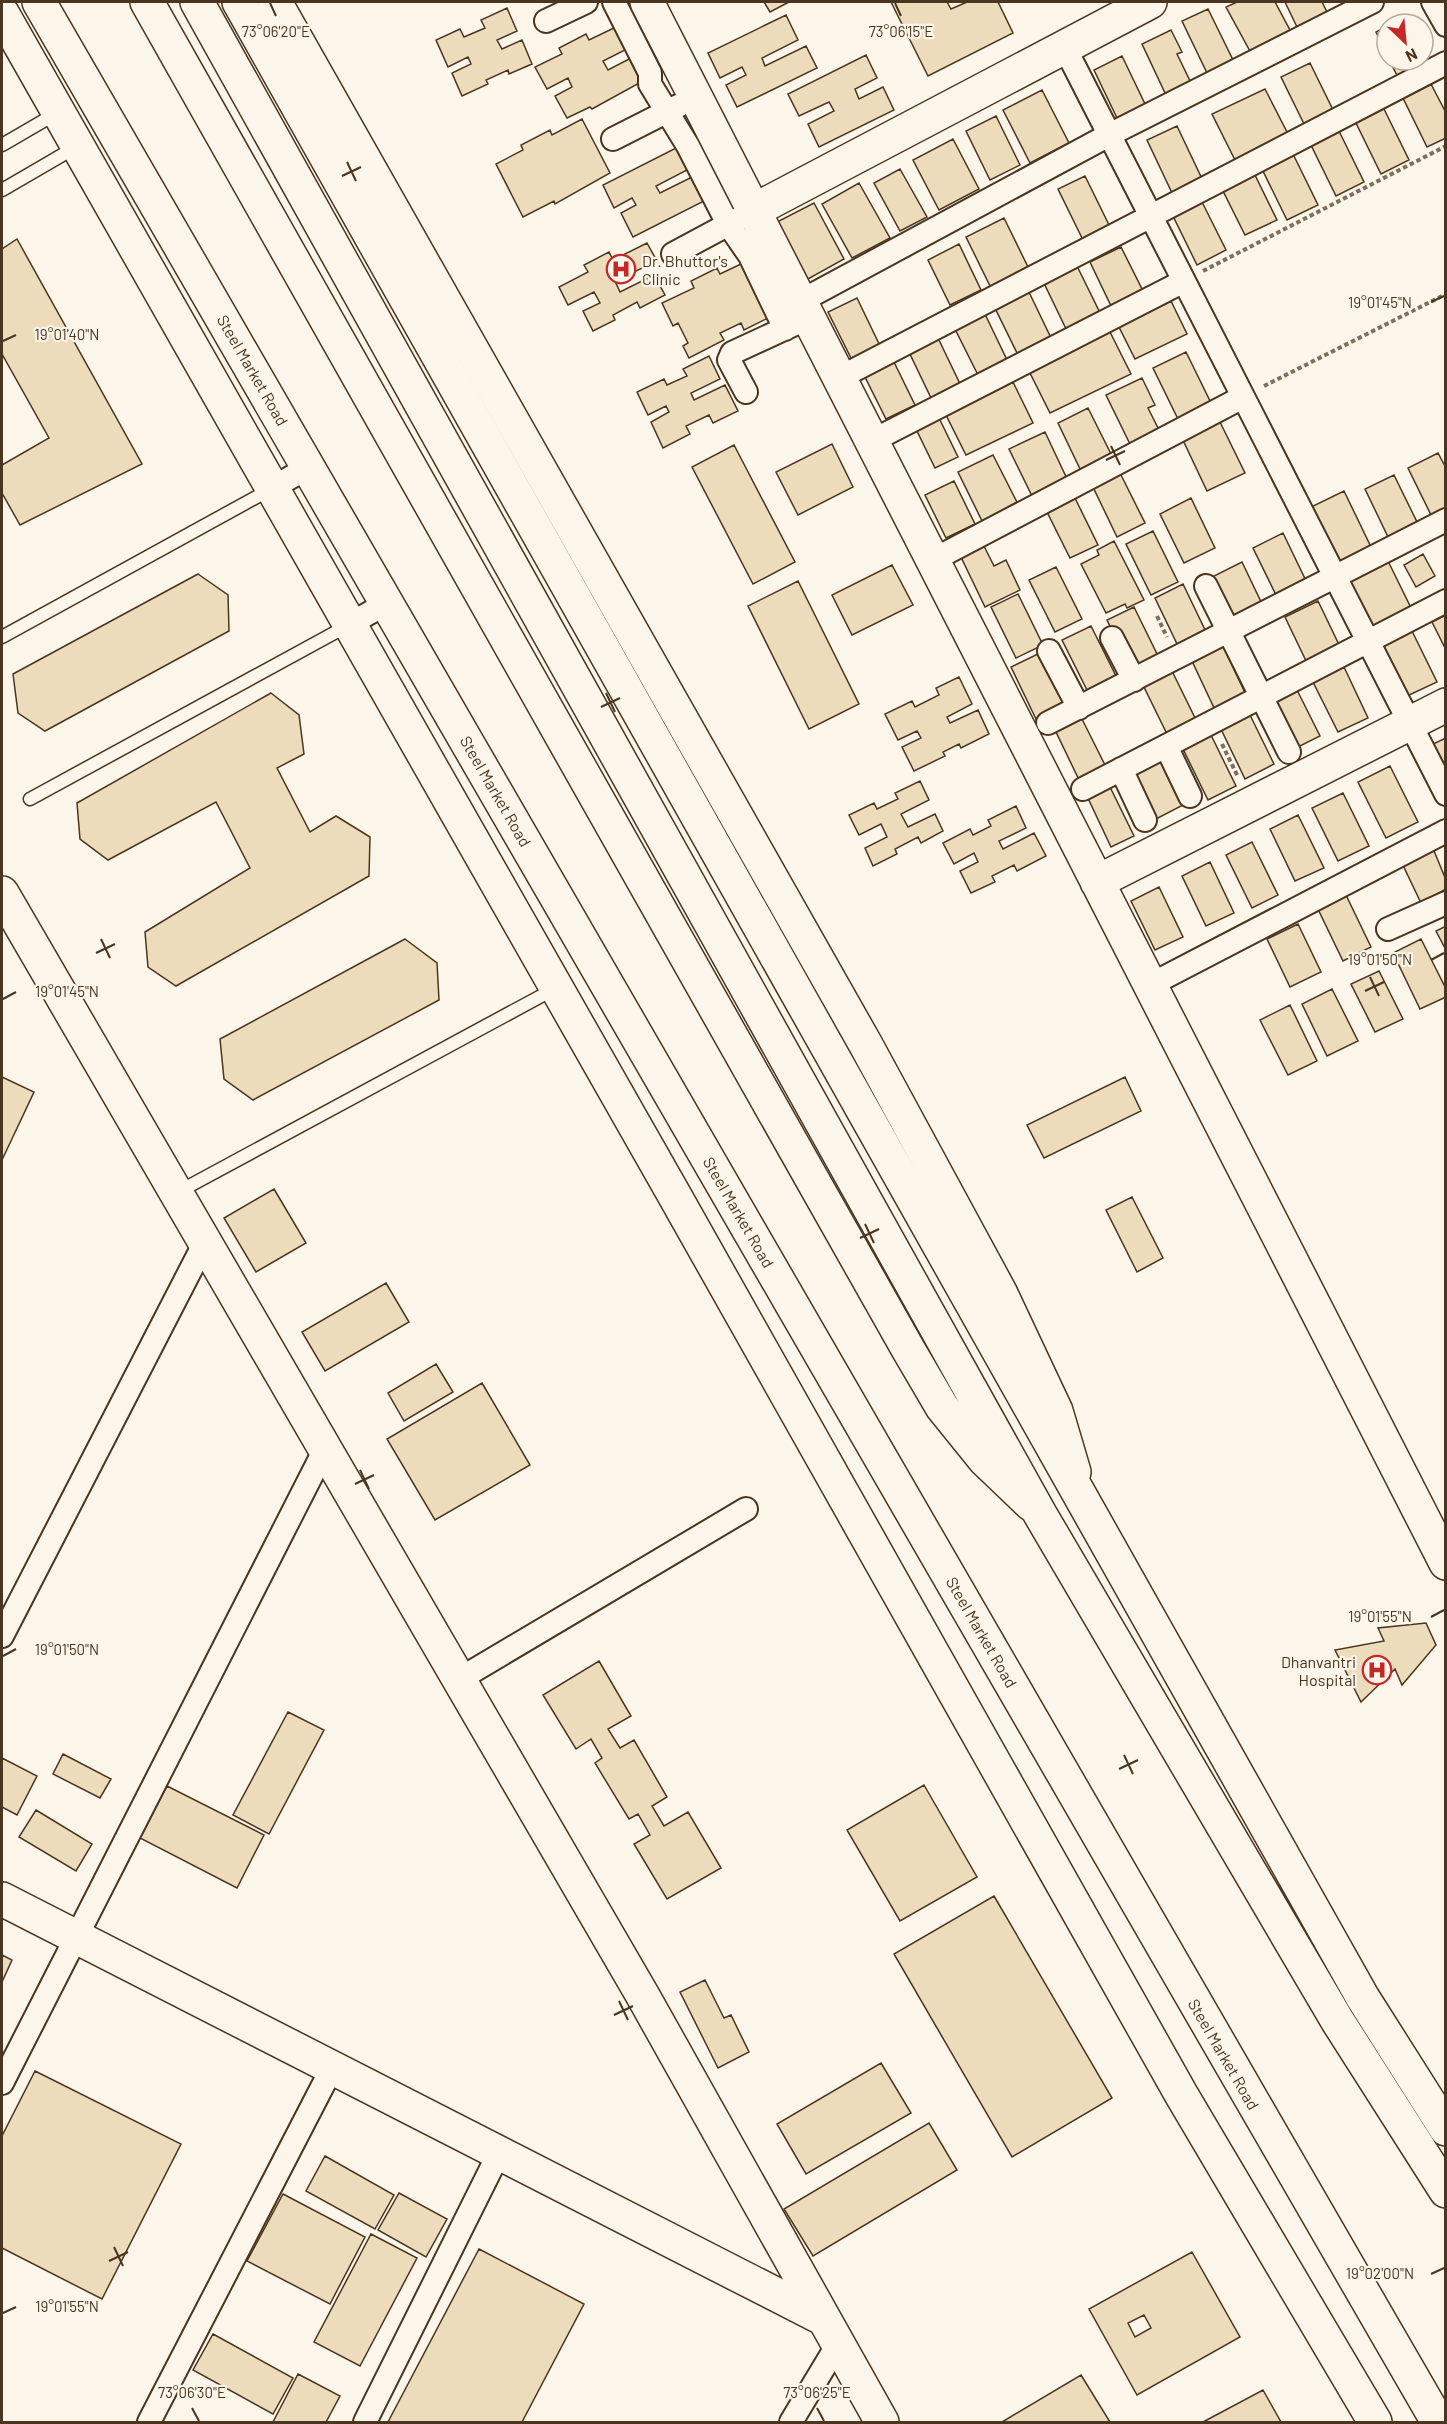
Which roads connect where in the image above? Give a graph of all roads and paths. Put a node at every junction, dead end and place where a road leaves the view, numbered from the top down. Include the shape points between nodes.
1 (39, 2) edge
2 (147, 2) edge
3 (197, 2) edge
4 (239, 2) edge
5 (274, 2) edge
6 (586, 2) edge
7 (614, 2) edge
8 (646, 2) edge
9 (1150, 2) edge
10 (1372, 2) edge
11 (1433, 2) edge
12 (2, 13) edge
13 (546, 21) dead end
14 (1446, 25) edge
15 (1064, 46) junction
16 (1446, 63) edge
17 (695, 97) junction
18 (58, 112) junction
19 (665, 112) junction
20 (111, 127) junction
21 (1109, 135) junction
22 (613, 140) dead end
23 (2, 145) edge
24 (78, 146) junction
25 (1446, 146) edge
26 (2, 190) edge
27 (1151, 216) junction
28 (741, 217) junction
29 (673, 254) dead end
30 (1184, 281) junction
31 (1446, 294) edge
32 (798, 316) junction
33 (839, 378) junction
34 (746, 392) dead end
35 (1243, 397) junction
36 (872, 441) junction
37 (309, 467) junction
38 (272, 488) junction
39 (1446, 520) edge
40 (933, 560) junction
41 (1334, 577) junction
42 (1206, 585) dead end
43 (1446, 601) edge
44 (387, 603) junction
45 (350, 624) junction
46 (1230, 631) junction
47 (2, 637) edge
48 (1112, 638) dead end
49 (1368, 640) junction
50 (1049, 651) dead end
51 (1134, 680) junction
52 (1262, 695) junction
53 (1446, 705) edge
54 (1079, 708) junction
55 (1212, 722) junction
56 (1048, 723) dead end
57 (1409, 723) junction
58 (1166, 746) junction
59 (1289, 752) dead end
60 (1121, 769) junction
61 (1238, 777) dead end
62 (1083, 789) dead end
63 (1446, 794) edge
64 (1190, 796) dead end
65 (30, 799) dead end
66 (1145, 820) dead end
67 (1446, 831) edge
68 (1097, 882) junction
69 (2, 896) edge
70 (1446, 903) edge
71 (1388, 929) dead end
72 (1150, 985) junction
73 (557, 988) junction
74 (174, 1194) junction
75 (204, 1244) junction
76 (865, 1430) junction
77 (324, 1451) junction
78 (823, 1456) junction
79 (1083, 1501) junction
80 (746, 1509) dead end
81 (1041, 1514) junction
82 (1446, 1563) edge
83 (2, 1636) edge
84 (458, 1680) junction
85 (2, 1899) edge
86 (77, 1938) junction
87 (332, 2068) junction
88 (2, 2083) edge
89 (1446, 2128) edge
90 (499, 2153) junction
91 (1446, 2191) edge
92 (831, 2332) junction
93 (149, 2422) edge
94 (365, 2422) edge
95 (791, 2422) edge
96 (882, 2422) edge
97 (1375, 2422) edge
98 (1438, 2422) edge

1 - 20 main road, Steel Market Road
2 - 81 main road via 942,1407 984,1459
3 - 81 main road
4 - 79 main road
5 - 79 main road via 849,1014 1000,1292 1056,1411
6 - 13 street
7 - 19 street
8 - 17 main road
9 - 15 main road
10 - 21 street
11 - 14 street
12 - 18 main road
15 - 21 street
15 - 28 main road
16 - 27 street
17 - 19 street
17 - 28 main road
18 - 23 lane
18 - 24 main road
19 - 22 street
19 - 28 street
20 - 24 street
20 - 37 main road, Steel Market Road
21 - 27 street
21 - 32 street
24 - 26 lane
24 - 38 main road
25 - 30 path
27 - 30 street
27 - 33 street
28 - 29 street
28 - 32 main road
30 - 35 street
30 - 36 street
31 - 35 path
32 - 33 main road
32 - 34 street via 732,353 729,360
33 - 36 main road
35 - 40 street
35 - 41 street
36 - 40 main road
37 - 38 street
37 - 44 main road, Steel Market Road
38 - 45 main road
38 - 47 lane
39 - 41 street
40 - 68 main road
41 - 46 street
41 - 49 street
42 - 46 street
43 - 49 street
44 - 45 street
44 - 76 main road, Steel Market Road
45 - 65 lane
45 - 73 main road
46 - 51 street
46 - 52 street
48 - 51 street
49 - 52 street
49 - 57 street
50 - 54 street
51 - 54 street
52 - 55 street
52 - 59 street
53 - 57 main road
54 - 56 street
55 - 58 street
55 - 61 path
57 - 63 street
57 - 68 main road
58 - 60 street
58 - 64 street
60 - 62 street
60 - 66 street
67 - 72 street
68 - 72 main road
69 - 74 main road
70 - 71 street
72 - 82 main road
73 - 74 lane
73 - 78 main road
74 - 75 main road
75 - 77 main road
75 - 83 street
76 - 78 main road
76 - 98 main road, Steel Market Road
77 - 84 main road
77 - 86 street
78 - 97 main road via 1181,2094
79 - 89 main road via 1363,1998
80 - 84 street
81 - 91 main road via 1337,2020
84 - 92 main road via 638,1987
85 - 86 main road
86 - 87 main road
86 - 88 street
87 - 90 main road
87 - 93 street
90 - 92 main road
90 - 94 street
92 - 95 street
92 - 96 main road

